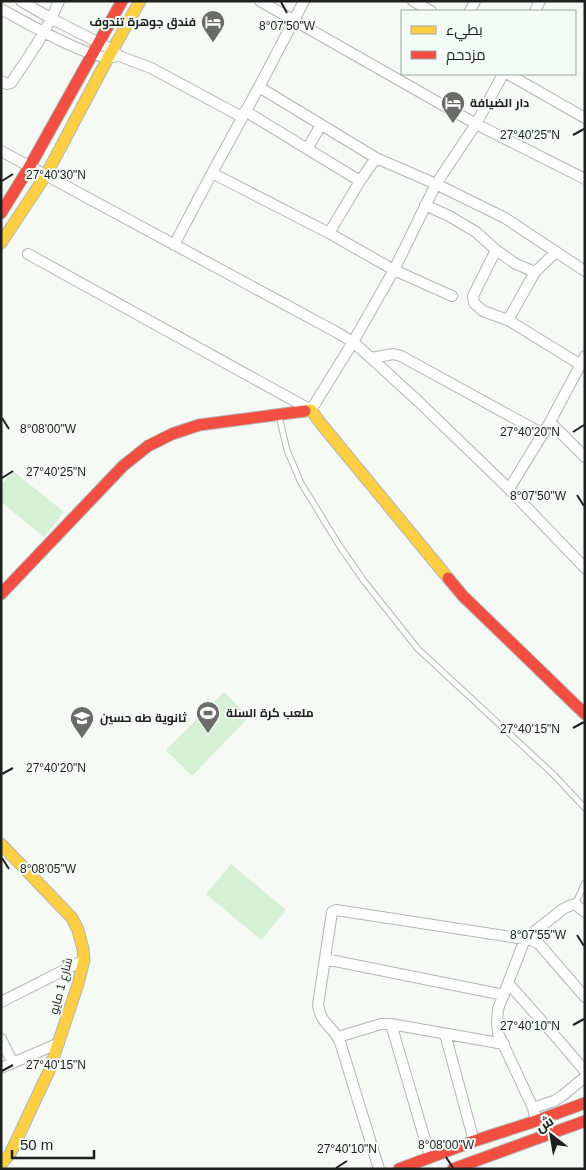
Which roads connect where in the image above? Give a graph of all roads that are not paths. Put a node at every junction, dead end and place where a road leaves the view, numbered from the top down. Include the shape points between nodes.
1 (20, 1) edge
2 (59, 1) edge
3 (122, 1) edge
4 (140, 1) edge
5 (260, 1) edge
6 (304, 1) edge
7 (414, 1) edge
8 (1, 9) edge
9 (429, 10) edge
10 (52, 19) junction
11 (294, 20) junction
12 (45, 32) junction
13 (99, 43) junction
14 (93, 54) junction
15 (113, 55) junction
16 (502, 75) edge
17 (510, 75) edge
18 (1, 81) edge
19 (259, 87) junction
20 (244, 114) junction
21 (585, 118) edge
22 (476, 124) junction
23 (321, 125) junction
24 (307, 149) junction
25 (1, 151) edge
26 (376, 158) junction
27 (30, 166) junction
28 (212, 172) junction
29 (46, 175) junction
30 (585, 179) edge
31 (360, 181) junction
32 (436, 184) junction
33 (425, 205) junction
34 (1, 213) edge
35 (329, 233) junction
36 (1, 243) edge
37 (174, 245) junction
38 (496, 250) junction
39 (556, 252) junction
40 (28, 254) dead end
41 (394, 270) junction
42 (585, 271) edge
43 (535, 272) junction
44 (452, 296) dead end
45 (508, 320) junction
46 (353, 342) junction
47 (372, 358) junction
48 (583, 360) edge
49 (311, 410) junction
50 (278, 416) junction
51 (550, 422) junction
52 (543, 434) junction
53 (585, 457) edge
54 (509, 489) junction
55 (585, 568) edge
56 (1, 594) edge
57 (583, 708) edge
58 (585, 808) edge
59 (1, 844) edge
60 (585, 883) edge
61 (575, 904) junction
62 (585, 912) edge
63 (526, 939) junction
64 (325, 959) junction
65 (84, 960) junction
66 (508, 983) junction
67 (504, 995) junction
68 (585, 997) edge
69 (1, 1002) edge
70 (391, 1024) junction
71 (445, 1034) junction
72 (338, 1037) junction
73 (1, 1039) edge
74 (59, 1043) junction
75 (504, 1044) junction
76 (14, 1063) junction
77 (1, 1068) edge
78 (585, 1071) edge
79 (585, 1077) edge
80 (585, 1103) edge
81 (533, 1108) junction
82 (536, 1120) junction
83 (585, 1121) edge
84 (474, 1141) junction
85 (10, 1154) junction
86 (430, 1157) junction
87 (1, 1164) edge
88 (10, 1169) edge
89 (378, 1169) edge
90 (399, 1169) edge
91 (452, 1169) edge

1 - 10 street
2 - 10 street
3 - 13 street
4 - 15 street
5 - 11 street
6 - 11 street
7 - 9 street
8 - 12 street
10 - 12 street
10 - 13 street
11 - 19 street
11 - 22 street
12 - 14 street
12 - 18 street via 11,83
13 - 14 street
13 - 15 street
14 - 15 street
14 - 27 street
15 - 20 street via 151,68
15 - 29 street
16 - 22 street
17 - 21 street
19 - 20 street
19 - 23 street
20 - 24 street
20 - 28 street
22 - 30 street
22 - 32 street
23 - 24 street
23 - 26 street
24 - 31 street
25 - 27 street
26 - 31 street
26 - 32 street
27 - 29 street
27 - 34 street
28 - 35 street
28 - 37 street
29 - 36 street
29 - 37 street
31 - 35 street
32 - 33 street
32 - 39 street via 505,218
33 - 38 street via 476,232
33 - 41 street
35 - 41 street
37 - 46 street
38 - 43 street
38 - 45 street via 474,296 474,303 483,311
39 - 42 street
39 - 43 street
40 - 49 street
41 - 44 street
41 - 46 street
43 - 45 street
45 - 48 street
46 - 47 street
46 - 49 street
47 - 52 street via 394,354 402,356
47 - 54 street
48 - 51 street
49 - 50 street
49 - 57 street via 463,596
50 - 56 street via 199,425 148,446 123,466
50 - 58 lane via 287,450 301,483 364,581 418,649 553,774
51 - 52 street
51 - 53 street
52 - 54 street
54 - 55 street
59 - 65 street, شارع 1 مايو via 72,918
60 - 61 lane
61 - 62 street
61 - 63 street via 563,909
63 - 64 street via 336,910 331,916
63 - 66 street
63 - 68 street via 539,944
64 - 67 street
64 - 72 street via 319,1013
65 - 69 street
65 - 74 street, شارع 1 مايو
66 - 67 street
66 - 78 street
67 - 75 street via 497,1022
70 - 71 street
70 - 72 street via 380,1024
70 - 86 street
71 - 75 street
71 - 84 street
72 - 89 street
73 - 76 street
74 - 76 street
74 - 85 street, شارع 1 مايو
75 - 81 street
76 - 77 street
79 - 81 street via 554,1101
80 - 82 street
81 - 82 street
82 - 84 street
83 - 91 street
84 - 86 street
85 - 87 street, شارع 1 مايو
85 - 88 street, شارع 1 مايو
86 - 90 street

